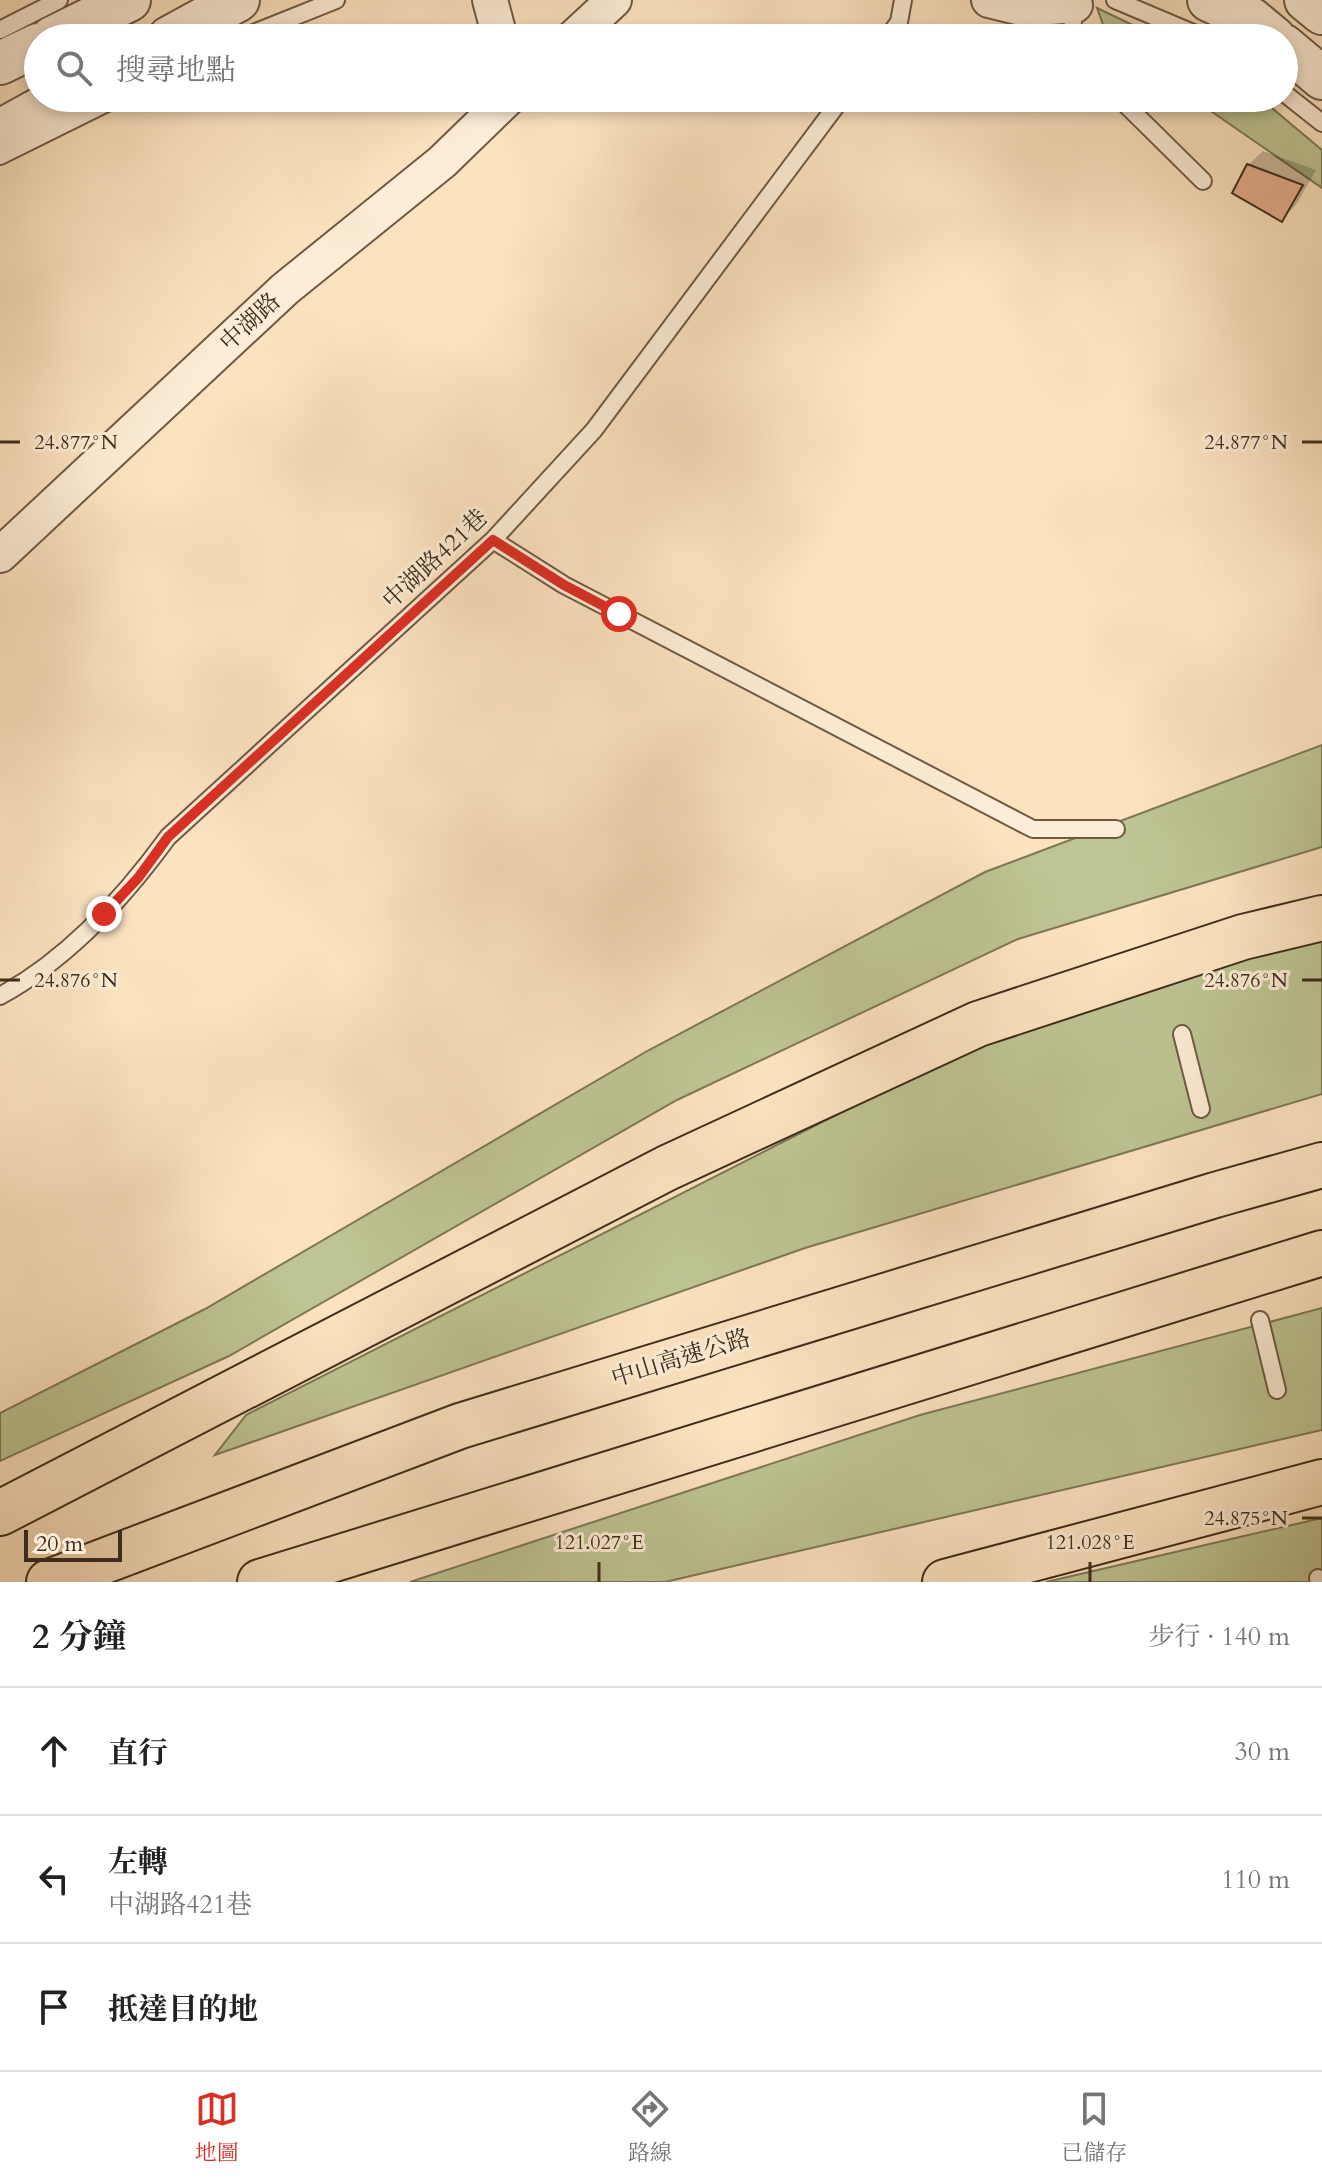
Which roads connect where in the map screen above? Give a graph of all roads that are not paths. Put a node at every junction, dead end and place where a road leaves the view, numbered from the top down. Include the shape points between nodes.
1 (59, 0) edge
2 (129, 0) edge
3 (238, 0) edge
4 (336, 0) edge
5 (490, 0) edge
6 (614, 0) edge
7 (903, 0) edge
8 (989, 0) edge
9 (1115, 0) edge
10 (1209, 0) edge
11 (1306, 0) edge
12 (1322, 13) edge
13 (1073, 21) edge
14 (80, 24) edge
15 (194, 24) edge
16 (276, 24) edge
17 (496, 24) edge
18 (588, 24) edge
19 (898, 24) edge
20 (1172, 24) edge
21 (1257, 24) edge
22 (0, 30) edge
23 (24, 52) edge
24 (1298, 58) edge
25 (0, 63) edge
26 (1322, 78) edge
27 (1298, 104) edge
28 (35, 112) edge
29 (89, 112) edge
30 (494, 112) edge
31 (832, 112) edge
32 (1133, 112) edge
33 (1322, 123) edge
34 (0, 131) edge
35 (0, 156) edge
36 (1203, 181) dead end
37 (493, 540) junction
38 (0, 555) edge
39 (1116, 829) dead end
40 (1322, 918) edge
41 (0, 996) edge
42 (1182, 1034) dead end
43 (1201, 1109) dead end
44 (1322, 1165) edge
45 (1322, 1253) edge
46 (1260, 1320) dead end
47 (1277, 1390) dead end
48 (1322, 1482) edge
49 (0, 1513) edge
50 (49, 1582) edge
51 (260, 1582) edge
52 (945, 1582) edge

1 - 22 lane
2 - 14 street
3 - 15 street
4 - 16 lane
5 - 17 street
6 - 18 street
7 - 19 lane
8 - 13 street
9 - 20 lane
10 - 21 street
11 - 12 street
23 - 25 street
24 - 26 street
27 - 33 lane
28 - 34 street
29 - 35 lane
30 - 38 street, 中湖路 via 442,162 285,289
31 - 37 lane, 中湖路421巷 via 594,430
32 - 36 lane
37 - 39 lane via 564,585 1033,829
37 - 41 lane, 中湖路421巷 via 168,837 138,878 87,931 30,980
40 - 49 highway via 1243,937 978,1024 667,1168
42 - 43 lane
44 - 50 highway, 中山高速公路 via 460,1426
45 - 51 highway
46 - 47 lane
48 - 52 highway

